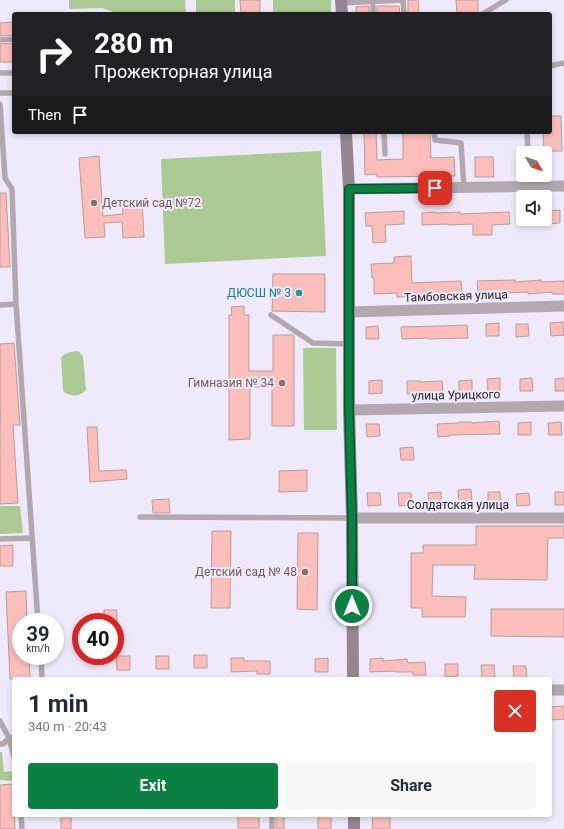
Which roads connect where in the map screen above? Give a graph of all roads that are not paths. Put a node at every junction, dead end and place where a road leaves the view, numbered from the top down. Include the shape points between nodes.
1 (403, 0) edge
2 (506, 0) edge
3 (373, 1) edge
4 (341, 6) edge
5 (373, 12) edge
6 (404, 12) edge
7 (486, 12) edge
8 (12, 39) edge
9 (0, 40) edge
10 (564, 63) edge
11 (552, 66) edge
12 (0, 73) edge
13 (12, 73) edge
14 (12, 92) edge
15 (0, 93) edge
16 (0, 104) edge
17 (346, 134) edge
18 (384, 134) edge
19 (434, 134) edge
20 (527, 134) edge
21 (528, 146) edge
22 (385, 154) dead end
23 (530, 182) edge
24 (564, 186) edge
25 (530, 187) junction
26 (464, 188) junction
27 (349, 189) junction
28 (16, 304) junction
29 (0, 305) edge
30 (564, 306) edge
31 (349, 312) junction
32 (271, 315) dead end
33 (349, 344) junction
34 (564, 406) edge
35 (349, 410) junction
36 (140, 517) dead end
37 (352, 518) junction
38 (564, 518) edge
39 (32, 538) junction
40 (0, 539) edge
41 (37, 613) edge
42 (41, 665) edge
43 (42, 677) edge
44 (353, 677) edge
45 (552, 690) edge
46 (564, 690) edge
47 (0, 721) edge
48 (12, 738) edge
49 (0, 744) edge
50 (21, 817) edge
51 (272, 817) edge
52 (354, 817) edge
53 (22, 829) edge
54 (272, 829) edge
55 (354, 829) edge

1 - 3 lane
1 - 6 lane
2 - 7 lane
3 - 4 lane
3 - 5 lane
8 - 9 lane
10 - 11 lane
12 - 13 lane
14 - 15 lane
16 - 28 lane via 6,178 12,189
17 - 27 street
18 - 22 lane
19 - 26 lane via 435,140 461,143
20 - 21 lane
23 - 25 lane
24 - 25 street
25 - 26 street
26 - 27 street
27 - 31 street
28 - 29 lane
28 - 39 lane
30 - 31 street, Тамбовская улица
31 - 33 street
32 - 33 lane via 313,343
33 - 35 street
34 - 35 street, улица Урицкого
35 - 37 street
36 - 37 lane
37 - 38 street, Солдатская улица
37 - 44 street
39 - 40 lane
39 - 41 lane
42 - 43 lane
45 - 46 street
47 - 48 lane
48 - 49 lane
50 - 53 lane
51 - 54 lane
52 - 55 street

